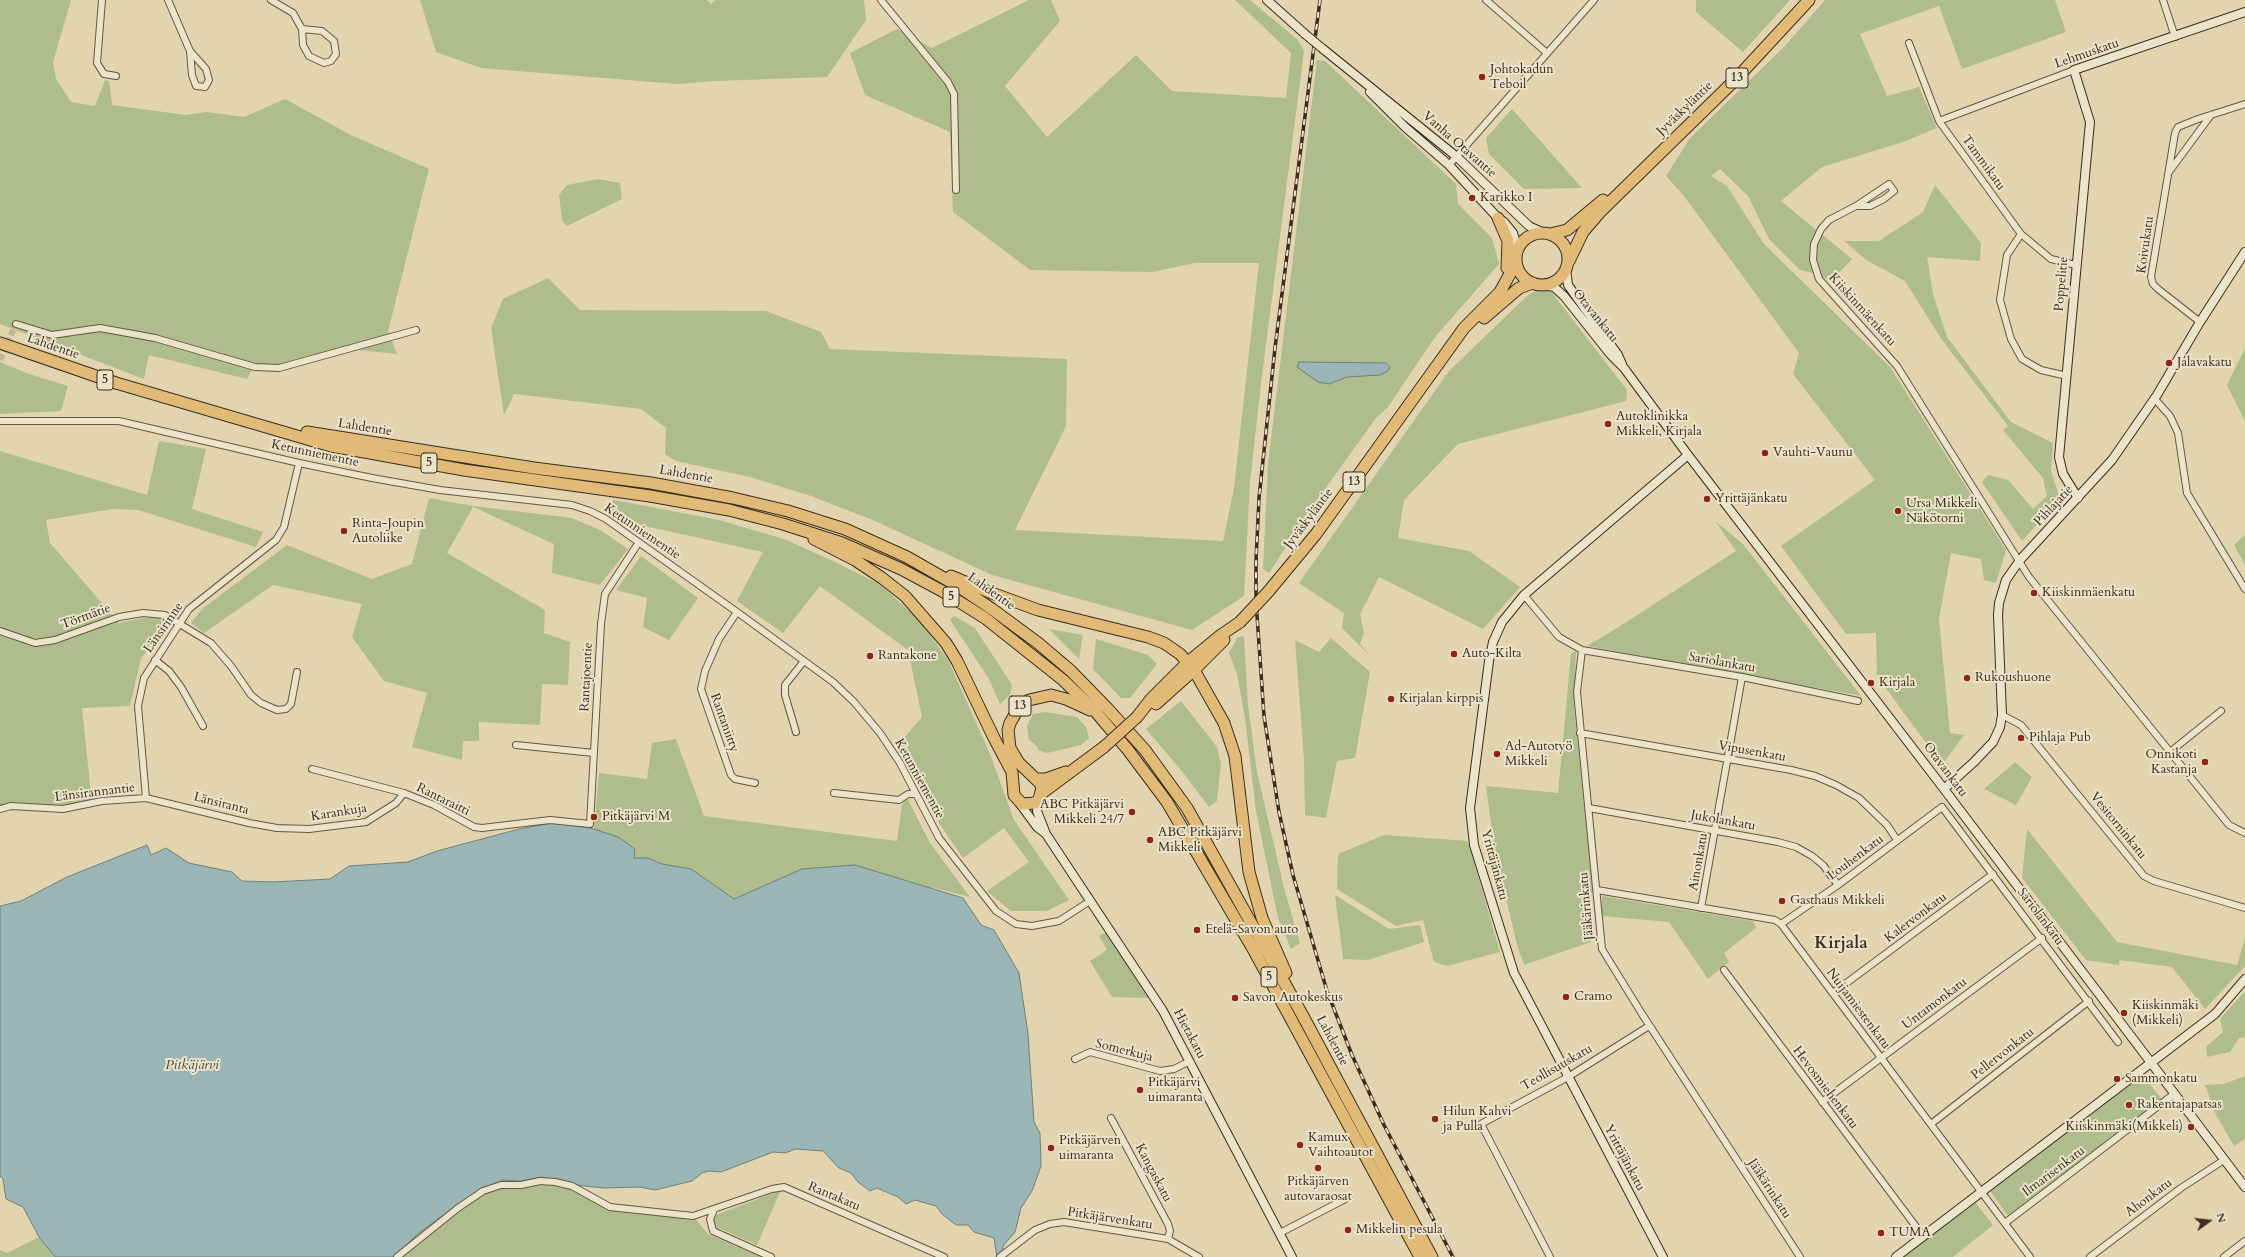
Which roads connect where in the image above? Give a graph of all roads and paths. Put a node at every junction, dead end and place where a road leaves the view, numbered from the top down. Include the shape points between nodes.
1 (102, 0) edge
2 (168, 0) edge
3 (271, 0) edge
4 (881, 0) edge
5 (1267, 0) edge
6 (1486, 0) edge
7 (1594, 0) edge
8 (1809, 0) edge
9 (2163, 0) edge
10 (2245, 12) edge
11 (302, 29) junction
12 (2175, 37) junction
13 (1909, 43) dead end
14 (190, 51) junction
15 (1547, 53) junction
16 (2074, 70) junction
17 (116, 76) dead end
18 (1356, 76) junction
19 (2245, 104) edge
20 (2211, 115) junction
21 (1939, 121) junction
22 (1661, 151) junction
23 (1457, 157) junction
24 (1449, 165) junction
25 (2169, 172) junction
26 (956, 190) dead end
27 (1856, 206) junction
28 (1498, 218) junction
29 (1547, 233) junction
30 (2021, 234) junction
31 (1518, 249) junction
32 (2245, 252) edge
33 (1516, 262) junction
34 (1567, 265) junction
35 (2076, 266) junction
36 (1538, 284) junction
37 (1493, 299) junction
38 (2200, 322) junction
39 (16, 324) dead end
40 (416, 330) dead end
41 (0, 342) edge
42 (1434, 368) junction
43 (1624, 368) junction
44 (2067, 376) junction
45 (2154, 398) junction
46 (212, 413) junction
47 (0, 421) edge
48 (1688, 456) junction
49 (299, 463) junction
50 (2078, 498) junction
51 (783, 524) junction
52 (639, 542) junction
53 (907, 557) junction
54 (2020, 560) junction
55 (2245, 589) edge
56 (1524, 595) junction
57 (737, 612) junction
58 (180, 623) junction
59 (0, 631) edge
60 (1582, 650) junction
61 (155, 660) junction
62 (804, 661) junction
63 (1191, 666) junction
64 (297, 672) dead end
65 (1742, 677) junction
66 (1858, 701) dead end
67 (2221, 711) dead end
68 (1095, 712) junction
69 (2002, 715) junction
70 (203, 726) dead end
71 (796, 732) dead end
72 (1580, 733) junction
73 (516, 745) dead end
74 (2170, 752) junction
75 (594, 753) junction
76 (1728, 759) junction
77 (312, 769) dead end
78 (1069, 772) junction
79 (1034, 778) junction
80 (756, 784) dead end
81 (1944, 788) junction
82 (404, 793) junction
83 (834, 793) dead end
84 (916, 794) junction
85 (1015, 795) junction
86 (1040, 796) junction
87 (146, 798) junction
88 (1942, 807) joint
89 (1589, 808) junction
90 (0, 809) edge
91 (590, 824) joint
92 (291, 829) joint
93 (1715, 832) junction
94 (2245, 833) edge
95 (1046, 834) junction
96 (1897, 840) junction
97 (1993, 874) junction
98 (1838, 885) junction
99 (1598, 890) junction
100 (1090, 902) junction
101 (1702, 908) junction
102 (2245, 908) edge
103 (1781, 924) junction
104 (2042, 938) junction
105 (1724, 970) dead end
106 (2245, 979) edge
107 (1833, 993) junction
108 (2089, 1001) junction
109 (1304, 1018) junction
110 (1649, 1026) junction
111 (2118, 1042) dead end
112 (1075, 1058) dead end
113 (1881, 1058) junction
114 (1190, 1061) junction
115 (2150, 1062) junction
116 (1568, 1077) junction
117 (2174, 1094) junction
118 (1822, 1102) junction
119 (1111, 1118) dead end
120 (1931, 1124) junction
121 (2224, 1160) junction
122 (2245, 1187) edge
123 (1981, 1193) junction
124 (1349, 1197) dead end
125 (714, 1210) junction
126 (2005, 1223) junction
127 (1280, 1233) junction
128 (1923, 1236) junction
129 (1168, 1239) junction
130 (2245, 1241) edge
131 (397, 1257) edge
132 (771, 1257) edge
133 (944, 1257) edge
134 (1000, 1257) edge
135 (1199, 1257) edge
136 (1292, 1257) edge
137 (1420, 1257) edge
138 (1432, 1257) edge
139 (1550, 1257) edge
140 (1663, 1257) edge
141 (1800, 1257) edge
142 (1896, 1257) edge
143 (2030, 1257) edge
144 (2090, 1257) edge
145 (2224, 1257) edge

1 - 17 street via 97,63 104,74
2 - 14 street
3 - 11 street via 293,13
4 - 26 street via 948,82 954,94
5 - 18 street, Vanha Otavantie, bridge
6 - 15 street
7 - 15 street
8 - 22 highway, Jyväskyläntie / 13 via 1735,80
9 - 12 street
10 - 12 street, Lehmuskatu
11 - 11 street via 322,31 334,41 336,54 331,62 324,63 309,56 303,45
12 - 16 street, Lehmuskatu
13 - 21 street, Tammikatu
14 - 14 street via 206,69 209,80 205,87 196,86 192,75
15 - 23 street
16 - 21 street, Lehmuskatu
16 - 35 street, Poppelitie via 2090,122
18 - 23 street, Vanha Otavantie
18 - 24 street, Vanha Otavantie via 1398,120
19 - 20 street, Koivukatu
20 - 25 street, Koivukatu
20 - 25 street, Koivukatu via 2178,127
21 - 30 street, Tammikatu
22 - 29 highway, Jyväskyläntie / 13 via 1578,222 1562,232
22 - 34 highway, Jyväskyläntie / 13 via 1583,232
23 - 24 street
23 - 29 street, Vanha Otavantie via 1529,226
24 - 28 street, Vanha Otavantie
25 - 38 street, Koivukatu via 2151,277 2158,289
27 - 27 street, Kiiskinmäenkatu via 1889,184 1894,191 1870,206
27 - 54 street, Kiiskinmäenkatu via 1829,220 1821,229 1814,244 1813,260 1819,279 1897,366
28 - 31 street, Vanha Otavantie via 1513,233
28 - 37 highway via 1508,241 1508,261
29 - 31 highway, 13 via 1531,237
29 - 34 highway via 1564,243
30 - 35 street, Tammikatu via 2051,259
30 - 44 street via 2007,255 2000,300 2011,339 2022,359 2041,370
31 - 33 highway, 13
32 - 38 street, Pihlajatie
33 - 36 highway via 1522,276
33 - 37 highway, Jyväskyläntie / 13 via 1506,285
34 - 36 highway, 13 via 1557,280
34 - 43 street, Otavankatu via 1568,285 1618,354
35 - 44 street, Poppelitie
36 - 42 highway, Jyväskyläntie / 13 via 1519,288 1504,300
36 - 43 street, Otavankatu via 1554,287 1564,296
37 - 42 highway, Jyväskyläntie / 13 via 1464,328
38 - 45 street, Pihlajatie
39 - 40 street via 52,335 100,328 155,338 255,367 279,368
41 - 46 highway, Lahdentie / 5 via 116,383
42 - 63 highway, Jyväskyläntie / 13, bridge via 1316,534 1240,622 1221,635
43 - 48 street, Otavankatu
44 - 50 street, Poppelitie via 2059,457 2063,474
45 - 50 street, Pihlajatie via 2112,460
45 - 55 street via 2170,416 2178,432 2187,493
46 - 51 highway, Lahdentie / 5 via 332,446 464,470 650,496 729,510
46 - 53 highway, Lahdentie / 5 via 332,437 651,483 733,498 788,511 845,529
47 - 49 street, Ketunniementie via 119,421
48 - 56 street, Yrittäjänkatu
48 - 81 street, Otavankatu
49 - 52 street, Ketunniementie via 440,490 572,505 606,518
49 - 58 street, Länsirinne via 284,527 276,540 195,603
50 - 54 street, Pihlajatie
51 - 68 highway, Lahdentie / 5 via 842,543 901,569 942,591 985,618 1028,650
51 - 85 highway via 870,569 905,596 927,618 946,643 966,677 1012,772
52 - 57 street, Ketunniementie
52 - 75 street, Rantajoentie via 605,594
53 - 63 highway via 1038,610 1148,637 1170,647
53 - 109 highway, Lahdentie / 5 via 956,585 1038,643 1071,671 1145,750 1170,782 1209,845
54 - 69 street, Pihlajatie via 2006,580 1999,603
54 - 74 street, Kiiskinmäenkatu via 2029,577
56 - 60 street via 1559,637
56 - 116 street, Yrittäjänkatu via 1502,622 1493,642 1475,760 1470,808 1472,832 1514,973
57 - 62 street, Ketunniementie
57 - 80 street, Rantaniitty via 719,639 700,689 731,775 735,779
58 - 59 street, Törmätie via 166,615 143,613 120,617 56,640 35,643
58 - 61 street, Länsirinne
58 - 64 street, Törmätie via 220,652 251,695 277,710 286,709 291,704
60 - 65 street, Sariolankatu
60 - 72 street, Jääkärinkatu via 1577,692
61 - 70 street via 181,687
61 - 87 street, Länsirinne via 144,678 138,706
62 - 71 street via 784,685
62 - 84 street, Ketunniementie via 833,682 880,734 900,763
63 - 78 highway, Jyväskyläntie / 13, bridge via 1104,747
63 - 109 highway via 1224,723 1232,746 1254,890 1262,918
65 - 66 street, Sariolankatu
65 - 76 street, Ainonkatu
67 - 74 street
68 - 79 highway, 13 via 1051,695 1036,696 1023,704 1010,722 1008,738 1013,754
68 - 137 highway, Lahdentie / 5 via 1128,750 1167,802 1223,895
69 - 81 street, Pihlajatie via 1993,742
69 - 102 street, Vesitorninkatu via 2021,725 2144,876
72 - 76 street, Vipusenkatu
72 - 89 street, Jääkärinkatu
73 - 75 street
74 - 94 street, Kiiskinmäenkatu via 2229,825
75 - 91 street, Rantajoentie
76 - 93 street, Ainonkatu
76 - 96 street, Vipusenkatu via 1791,770 1836,785 1872,808
77 - 82 street, Rantaraitti
78 - 79 highway, Jyväskyläntie / 13 via 1046,779
78 - 86 highway, Jyväskyläntie / 13
79 - 85 highway via 1027,776 1018,780
79 - 86 highway via 1040,783
81 - 115 street, Otavankatu
82 - 91 street, Rantaraitti via 434,804 474,827 550,820
82 - 92 street, Karankuja via 396,803 366,822
83 - 84 street via 899,800 908,794
84 - 100 street, Ketunniementie via 939,838 996,911 1016,924 1032,926 1059,921
85 - 86 highway via 1029,805
85 - 95 street, Hietakatu via 1037,827
86 - 95 street, Hietakatu via 1037,811
87 - 90 street, Länsirannantie via 102,801 63,810 11,806
87 - 92 street, Länsiranta via 249,823
88 - 96 street, Louhenkatu
88 - 97 street, Sariolankatu
89 - 93 street, Jukolankatu
89 - 99 street, Jääkärinkatu
93 - 98 street, Jukolankatu via 1796,847 1823,865
93 - 101 street, Ainonkatu
95 - 100 street, Hietakatu
96 - 98 street, Louhenkatu
97 - 104 street, Sariolankatu
97 - 107 street, Kalervonkatu
98 - 103 street, Louhenkatu
99 - 101 street
99 - 110 street, Jääkärinkatu via 1602,949 1610,966
100 - 114 street, Hietakatu via 1163,1011
101 - 103 street via 1775,920
103 - 107 street, Nuijamiestenkatu
104 - 108 street, Sariolankatu
104 - 113 street, Untamonkatu
105 - 118 street, Hevosmiehenkatu
106 - 115 street via 2215,1014
107 - 113 street, Nuijamiestenkatu
108 - 111 street, Sariolankatu
108 - 120 street, Pellervonkatu
109 - 138 highway, Lahdentie / 5
110 - 116 street, Teollisuuskatu
110 - 141 street, Jääkärinkatu
112 - 114 street, Somerkuja via 1090,1052 1160,1071 1174,1069
113 - 118 street, Untamonkatu
113 - 120 street, Nuijamiestenkatu
114 - 127 street, Hietakatu
115 - 117 street, Otavankatu
115 - 123 street
116 - 139 street, Teollisuuskatu via 1480,1124
116 - 140 street, Yrittäjänkatu
117 - 121 street, Otavankatu
117 - 126 street, Ilmarisenkatu
118 - 128 street, Hevosmiehenkatu
119 - 129 street, Kangaskatu via 1168,1224
120 - 123 street, Nuijamiestenkatu
121 - 122 street, Otavankatu
121 - 144 street, Ahonkatu via 2181,1188
123 - 126 street, Nuijamiestenkatu
123 - 128 street
124 - 127 street
125 - 131 street, Rantakatu via 693,1216 610,1207 572,1186 555,1182 501,1185 483,1190
125 - 132 street via 710,1219 713,1231
125 - 133 street, Rantakatu via 784,1187
126 - 143 street, Nuijamiestenkatu
127 - 136 street, Hietakatu
128 - 142 street
129 - 134 street, Pitkäjärvenkatu via 1064,1222 1035,1230
129 - 135 street, Pitkäjärvenkatu
130 - 145 street

